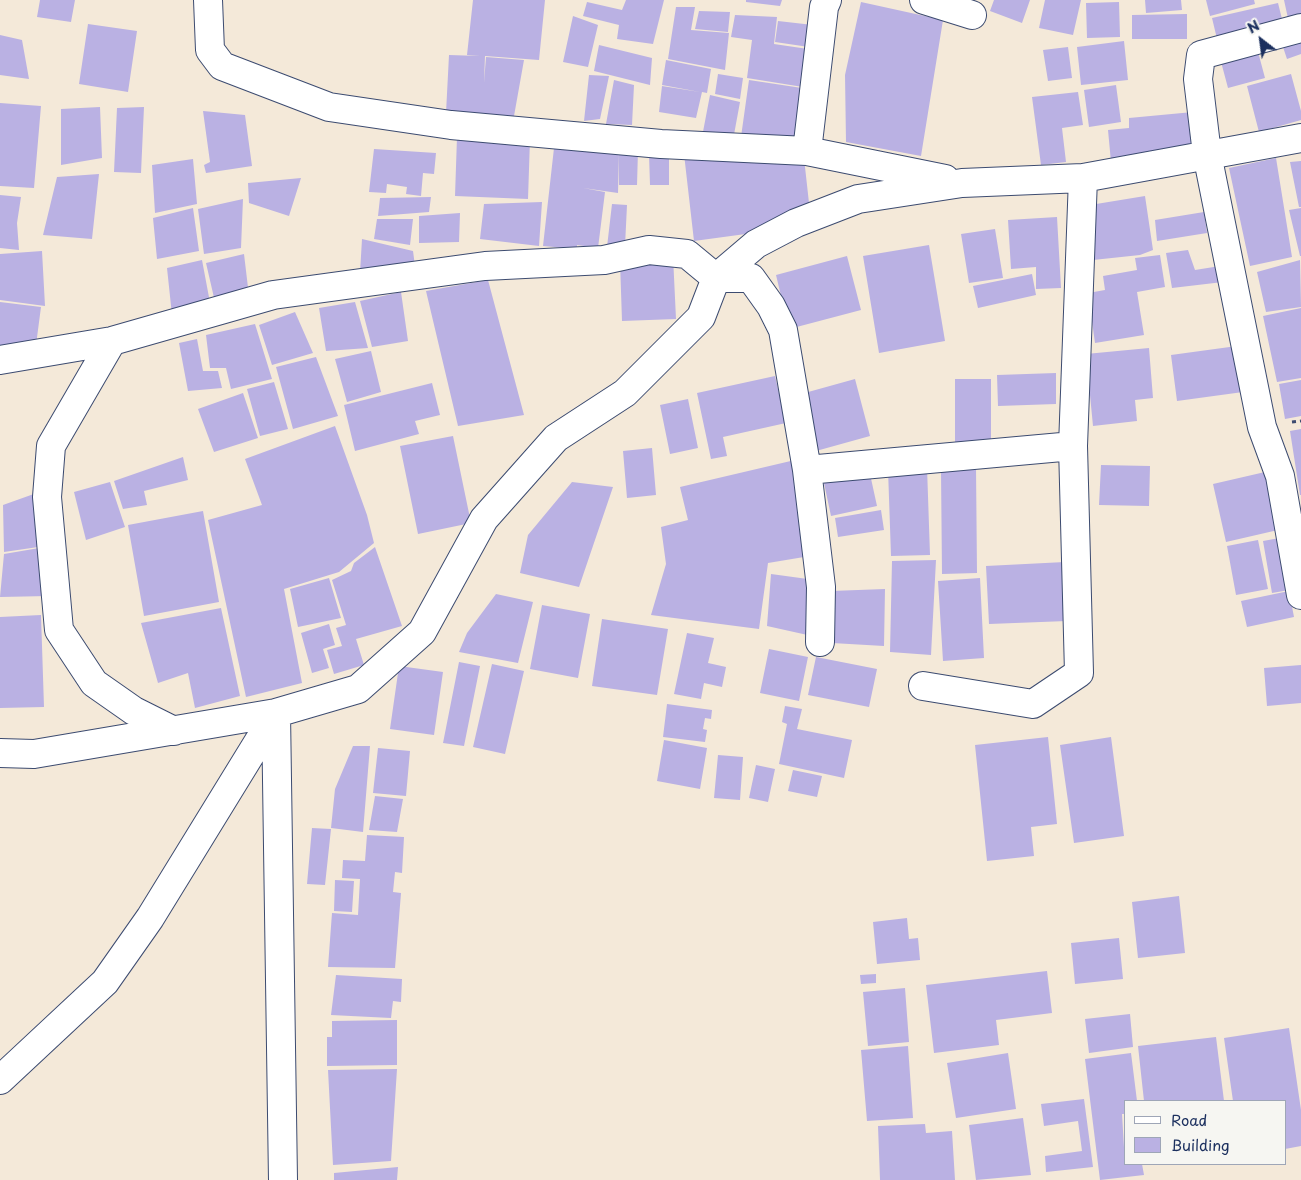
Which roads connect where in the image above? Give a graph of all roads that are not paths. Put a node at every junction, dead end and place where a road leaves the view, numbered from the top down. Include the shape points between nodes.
1 (208, 0) edge
2 (827, 0) edge
3 (924, 0) edge
4 (972, 15) dead end
5 (1301, 28) edge
6 (1301, 138) edge
7 (807, 151) junction
8 (1207, 154) junction
9 (1083, 178) junction
10 (962, 183) junction
11 (716, 278) junction
12 (112, 341) junction
13 (0, 360) edge
14 (1073, 446) junction
15 (807, 470) junction
16 (1301, 595) edge
17 (820, 642) dead end
18 (923, 686) dead end
19 (276, 714) junction
20 (174, 732) junction
21 (0, 753) edge
22 (0, 1080) edge
23 (283, 1180) edge

1 - 7 street via 210,50 222,66 329,107 460,126 660,144
2 - 7 street
3 - 4 street
5 - 8 street via 1201,55 1198,79
6 - 8 street
7 - 10 street
8 - 9 street
8 - 16 street via 1262,427 1280,476
9 - 10 street
9 - 14 street
10 - 11 street via 858,199 796,223 756,244
11 - 12 street via 687,254 649,250 604,260 485,266 273,296
11 - 15 street via 751,278 783,330
11 - 19 street via 701,317 625,393 556,438 484,519 422,632 358,689
12 - 13 street
12 - 20 street via 51,446 47,497 60,630 94,683 134,711
14 - 15 street
14 - 18 street via 1079,673 1032,704
15 - 17 street via 822,587
19 - 20 street
19 - 22 street via 150,918 105,982
19 - 23 street
20 - 21 street via 34,754

